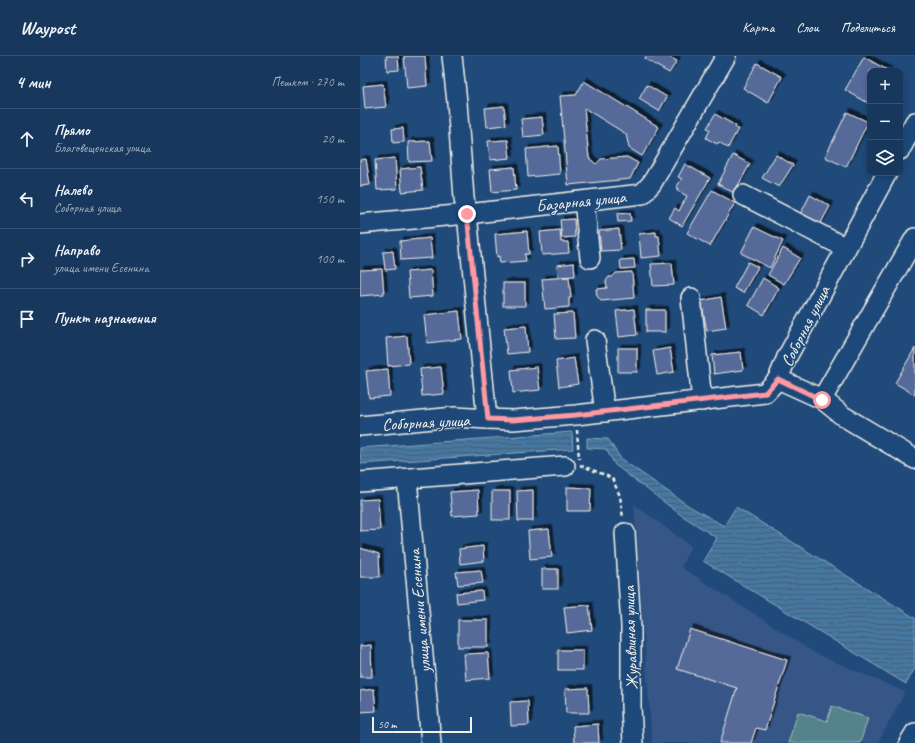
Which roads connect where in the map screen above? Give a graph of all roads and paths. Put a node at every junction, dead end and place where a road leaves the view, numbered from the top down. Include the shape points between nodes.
1 (452, 56) edge
2 (726, 56) edge
3 (915, 122) edge
4 (903, 144) edge
5 (885, 176) edge
6 (743, 194) dead end
7 (584, 201) junction
8 (467, 214) junction
9 (360, 224) edge
10 (915, 238) edge
11 (846, 248) junction
12 (590, 258) dead end
13 (691, 298) dead end
14 (595, 340) dead end
15 (778, 379) junction
16 (822, 400) junction
17 (702, 401) junction
18 (605, 412) junction
19 (576, 415) junction
20 (488, 419) junction
21 (360, 426) edge
22 (915, 459) edge
23 (565, 466) dead end
24 (406, 479) junction
25 (360, 482) edge
26 (625, 533) joint
27 (915, 733) edge
28 (431, 743) edge
29 (633, 743) edge
30 (909, 743) edge

1 - 8 street
2 - 7 street, Базарная улица via 652,183 642,194
3 - 4 street
5 - 11 street, Соборная улица
6 - 11 street
7 - 8 street, Базарная улица
7 - 12 street
8 - 9 street, Базарная улица
8 - 20 street
10 - 16 street
11 - 15 street, Соборная улица via 787,357
13 - 17 street
14 - 18 street
15 - 16 street
15 - 17 street, Соборная улица via 765,393
16 - 22 street via 843,416
17 - 18 street, Соборная улица
18 - 19 street, Соборная улица
19 - 20 street, Соборная улица via 513,420
19 - 26 path via 580,465 612,478 620,496
20 - 21 street, Соборная улица via 455,417
23 - 24 street
24 - 25 street
24 - 28 street, улица имени Есенина
26 - 29 street, Журавлиная улица via 631,626
27 - 30 street

